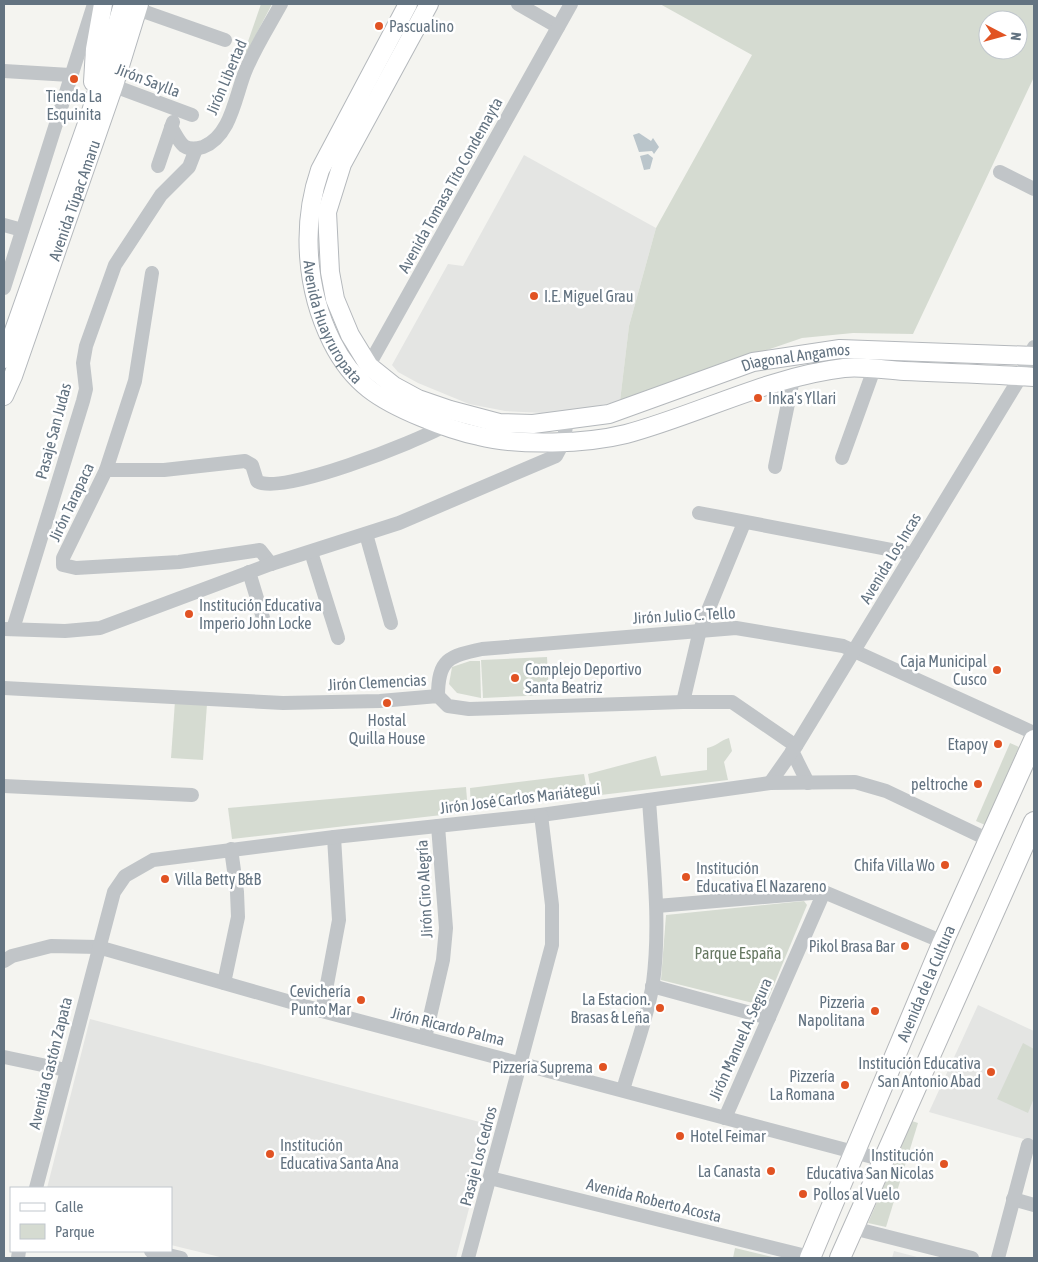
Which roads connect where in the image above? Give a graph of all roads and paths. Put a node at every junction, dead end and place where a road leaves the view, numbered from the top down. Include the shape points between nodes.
1 (94, 4) edge
2 (103, 4) edge
3 (280, 4) edge
4 (408, 4) edge
5 (430, 4) edge
6 (518, 4) edge
7 (570, 4) edge
8 (133, 5) edge
9 (558, 26) junction
10 (225, 40) dead end
11 (4, 71) edge
12 (70, 75) junction
13 (102, 81) junction
14 (176, 109) junction
15 (192, 115) dead end
16 (348, 115) junction
17 (364, 123) junction
18 (171, 127) junction
19 (196, 149) junction
20 (334, 160) junction
21 (158, 166) dead end
22 (1000, 172) dead end
23 (1034, 189) edge
24 (4, 225) edge
25 (22, 230) junction
26 (152, 273) dead end
27 (4, 288) edge
28 (1033, 353) edge
29 (5, 355) edge
30 (369, 366) junction
31 (874, 369) junction
32 (13, 376) junction
33 (1028, 376) edge
34 (793, 379) junction
35 (358, 382) junction
36 (4, 396) edge
37 (4, 406) edge
38 (447, 418) junction
39 (567, 421) junction
40 (625, 434) joint
41 (563, 443) junction
42 (842, 458) dead end
43 (775, 467) dead end
44 (106, 470) junction
45 (699, 513) dead end
46 (744, 523) junction
47 (366, 534) junction
48 (311, 552) junction
49 (913, 554) junction
50 (271, 564) junction
51 (249, 572) junction
52 (263, 618) dead end
53 (391, 623) dead end
54 (8, 629) edge
55 (700, 630) junction
56 (338, 638) dead end
57 (853, 651) junction
58 (4, 688) edge
59 (438, 696) junction
60 (683, 702) junction
61 (1034, 733) edge
62 (1034, 740) edge
63 (794, 748) junction
64 (770, 783) junction
65 (808, 783) junction
66 (4, 786) edge
67 (192, 795) dead end
68 (649, 800) junction
69 (541, 815) junction
70 (1034, 822) edge
71 (438, 826) junction
72 (334, 837) junction
73 (989, 840) junction
74 (230, 849) junction
75 (824, 892) junction
76 (657, 906) junction
77 (943, 942) junction
78 (98, 947) junction
79 (4, 961) edge
80 (224, 983) junction
81 (652, 986) junction
82 (322, 1011) junction
83 (769, 1018) junction
84 (425, 1038) junction
85 (4, 1057) edge
86 (520, 1063) junction
87 (66, 1070) junction
88 (623, 1090) junction
89 (725, 1118) junction
90 (1028, 1145) dead end
91 (844, 1149) junction
92 (884, 1160) junction
93 (490, 1178) junction
94 (36, 1187) edge
95 (1013, 1199) junction
96 (1034, 1205) edge
97 (853, 1228) junction
98 (155, 1252) edge
99 (181, 1258) edge
100 (468, 1258) edge
101 (810, 1258) edge
102 (840, 1258) edge
103 (972, 1258) edge
104 (998, 1258) edge

1 - 12 street
2 - 13 main road
3 - 19 street, Jirón Libertad via 245,71 227,124 216,138
4 - 16 main road, Avenida Huayruropata
5 - 17 main road, Avenida Huayruropata
6 - 9 street
7 - 9 street, Avenida Tomasa Tito Condemayta
8 - 10 street
8 - 13 main road, Avenida Túpac Amaru
9 - 30 street, Avenida Tomasa Tito Condemayta
11 - 12 street
12 - 25 street
13 - 14 street, Jirón Saylla
13 - 29 main road, Avenida Túpac Amaru
13 - 32 main road, Avenida Túpac Amaru
14 - 15 street, Jirón Saylla
14 - 18 street
16 - 17 main road
16 - 20 main road, Avenida Huayruropata
17 - 20 main road, Avenida Huayruropata
18 - 19 street via 182,145
18 - 21 street
19 - 54 street, Pasaje San Judas via 190,167 161,195 115,265 86,346 83,401
20 - 30 main road, Avenida Huayruropata via 327,212 330,272 335,299
20 - 35 main road, Avenida Huayruropata via 314,187 309,226 313,285 328,335
22 - 23 street
24 - 25 street
25 - 27 street
26 - 44 street, Jirón Tarapaca via 135,380
28 - 33 street, Avenida Los Incas
28 - 39 main road, Diagonal Angamos via 830,350 753,362 609,414
30 - 35 street, Avenida Tomasa Tito Condemayta
30 - 38 main road, Avenida Huayruropata via 394,386
31 - 33 main road, Diagonal Angamos
31 - 34 main road, Diagonal Angamos via 846,368
31 - 42 street
32 - 36 main road, Avenida Túpac Amaru
32 - 37 main road
33 - 49 street, Avenida Los Incas
34 - 40 main road, Diagonal Angamos via 769,384
34 - 43 street
35 - 38 main road, Avenida Huayruropata via 388,403
38 - 39 main road, Avenida Huayruropata via 533,424
38 - 41 main road, Avenida Huayruropata via 480,437
38 - 44 street via 426,436 318,476 265,486 257,481 252,466 246,461 164,470
39 - 41 street
40 - 41 main road, Avenida Huayruropata
41 - 47 street via 556,456
44 - 50 street, Jirón Tarapaca via 63,558 63,565 76,568 179,562 260,550
45 - 46 street
46 - 49 street
46 - 55 street
47 - 48 street
47 - 53 street
48 - 50 street
48 - 56 street
49 - 57 street, Avenida Los Incas
50 - 51 street
51 - 52 street
51 - 54 street via 100,628
55 - 57 street, Jirón Julio C. Tello via 736,628 843,646
55 - 59 street, Jirón Julio C. Tello via 482,649 456,655 444,663 440,672
55 - 60 street
57 - 61 street, Jirón Julio C. Tello
57 - 63 street, Avenida Los Incas
58 - 59 street, Jirón Clemencias via 284,703
59 - 60 street, Jirón Clemencias via 448,706 469,709
60 - 63 street, Jirón Clemencias via 732,702
62 - 73 highway, Avenida de la Cultura
63 - 64 street, Avenida Los Incas
63 - 65 street
64 - 65 street, Jirón José Carlos Mariátegui
64 - 68 street, Jirón José Carlos Mariátegui
65 - 73 street, Jirón José Carlos Mariátegui via 855,782 886,791
66 - 67 street
68 - 69 street, Jirón José Carlos Mariátegui
68 - 76 street
69 - 71 street, Jirón José Carlos Mariátegui
69 - 86 street, Pasaje Los Cedros via 552,905 552,945
70 - 92 highway, Avenida de la Cultura
71 - 72 street, Jirón José Carlos Mariátegui
71 - 84 street, Jirón Ciro Alegría via 446,928 443,960
72 - 74 street, Jirón José Carlos Mariátegui
72 - 82 street via 339,920
73 - 77 highway, Avenida de la Cultura
74 - 78 street, Jirón José Carlos Mariátegui via 152,860 125,876 114,892
74 - 80 street via 238,917
75 - 76 street
75 - 77 street
75 - 83 street, Jirón Manuel A. Segura
76 - 81 street
77 - 91 highway, Avenida de la Cultura
78 - 79 street, Jirón Ricardo Palma via 51,946
78 - 80 street, Jirón Ricardo Palma
78 - 87 street, Avenida Gastón Zapata
80 - 82 street, Jirón Ricardo Palma
81 - 83 street
81 - 88 street
82 - 84 street, Jirón Ricardo Palma
83 - 89 street, Jirón Manuel A. Segura
84 - 86 street, Jirón Ricardo Palma
85 - 87 street
86 - 88 street, Jirón Ricardo Palma
86 - 93 street, Pasaje Los Cedros
87 - 94 street, Avenida Gastón Zapata
88 - 89 street, Jirón Ricardo Palma
89 - 91 street, Jirón Ricardo Palma
90 - 95 street
91 - 92 street, Jirón Ricardo Palma
91 - 101 highway, Avenida de la Cultura
92 - 97 highway, Avenida de la Cultura
93 - 100 street, Pasaje Los Cedros
93 - 101 street, Avenida Roberto Acosta
95 - 96 street
95 - 104 street
97 - 102 highway, Avenida de la Cultura
97 - 103 street
98 - 99 street

